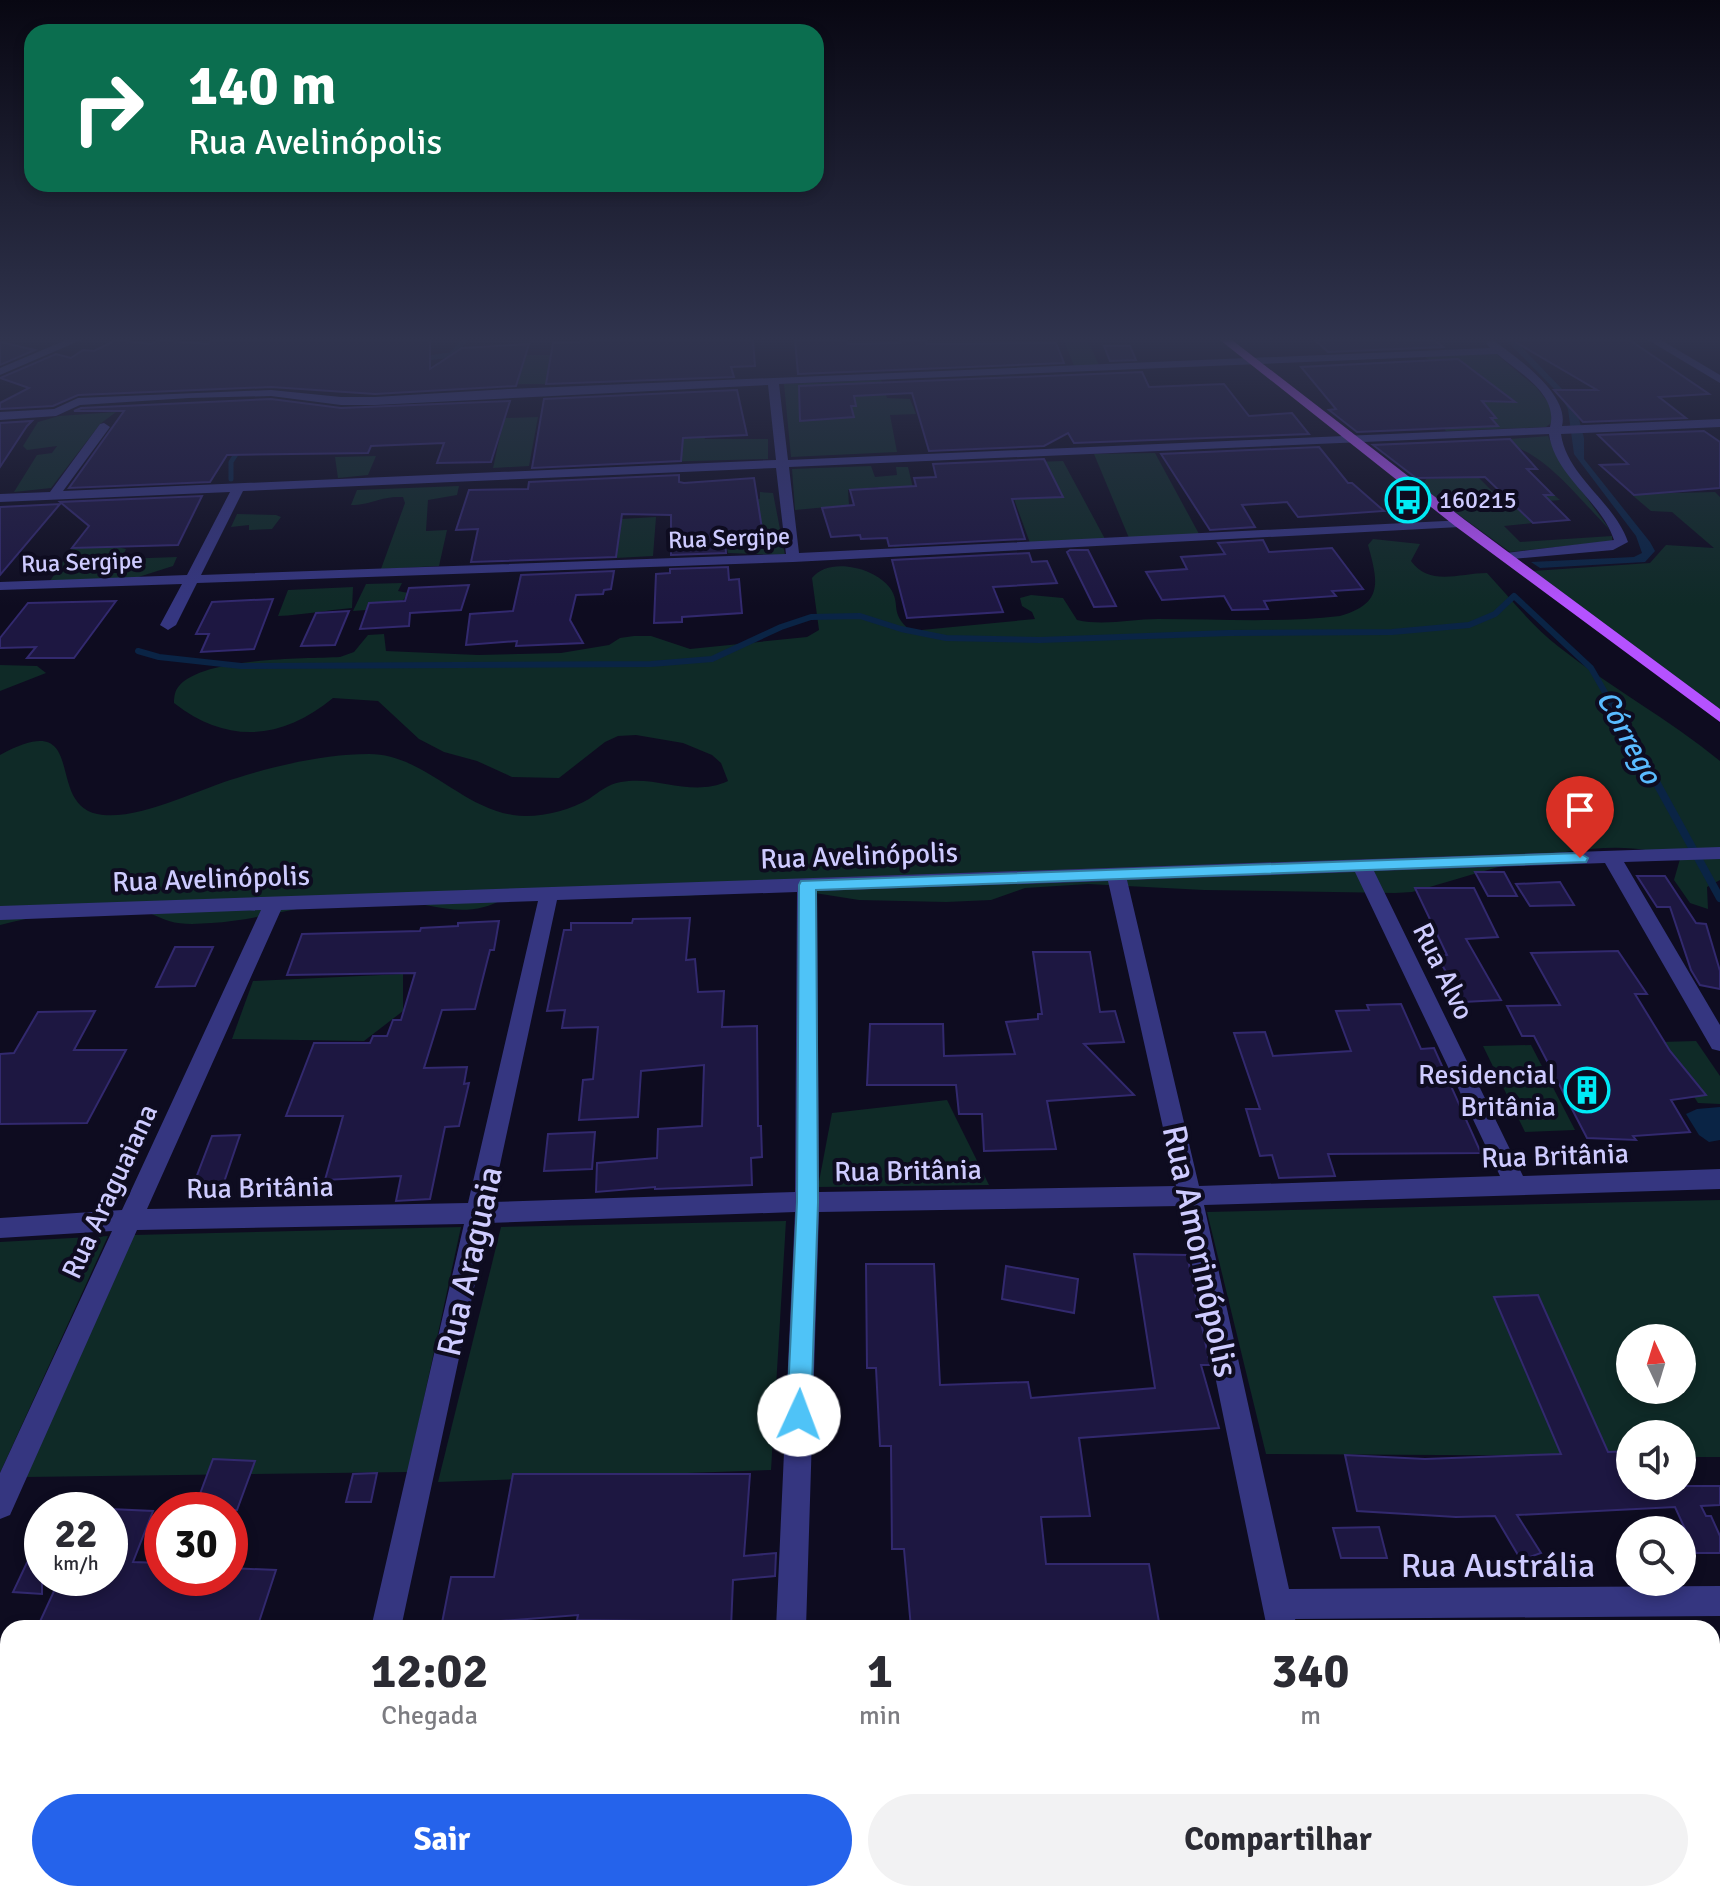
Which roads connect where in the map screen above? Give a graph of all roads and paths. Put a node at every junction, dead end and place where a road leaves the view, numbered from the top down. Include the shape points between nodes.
1 (103, 429) edge
2 (778, 429) edge
3 (1339, 429) edge
4 (1554, 429) junction
5 (1559, 429) edge
6 (1354, 440) junction
7 (781, 463) junction
8 (239, 487) junction
9 (54, 495) junction
10 (0, 498) edge
11 (1460, 523) junction
12 (1506, 557) junction
13 (793, 558) junction
14 (192, 581) junction
15 (0, 586) edge
16 (168, 625) dead end
17 (1720, 717) edge
18 (1720, 853) edge
19 (1611, 857) junction
20 (1362, 866) junction
21 (1116, 874) junction
22 (807, 885) junction
23 (549, 894) junction
24 (274, 903) junction
25 (0, 913) edge
26 (1720, 1043) edge
27 (1720, 1179) edge
28 (1516, 1186) junction
29 (1190, 1196) junction
30 (807, 1202) junction
31 (481, 1213) junction
32 (128, 1220) junction
33 (0, 1228) edge
34 (0, 1505) edge
35 (1720, 1601) edge
36 (1279, 1616) edge
37 (388, 1620) edge
38 (791, 1620) edge

1 - 9 street
2 - 7 street
3 - 6 main road
4 - 5 street
4 - 6 street
4 - 12 street via 1565,461 1621,542
6 - 7 street
6 - 11 main road
7 - 8 street
7 - 13 street
8 - 9 street
8 - 14 street
9 - 10 street
11 - 12 main road
11 - 13 street, Rua Sergipe
12 - 17 main road
13 - 14 street, Rua Sergipe
14 - 15 street, Rua Sergipe
14 - 16 street
18 - 19 street, Rua Avelinópolis
19 - 20 street, Rua Avelinópolis
19 - 26 street
20 - 21 street, Rua Avelinópolis
20 - 28 street, Rua Alvo
21 - 22 street, Rua Avelinópolis
21 - 29 street, Rua Amorinópolis
22 - 23 street, Rua Avelinópolis
22 - 30 street
23 - 24 street, Rua Avelinópolis
23 - 31 street, Rua Araguaia
24 - 25 street, Rua Avelinópolis
24 - 32 street, Rua Araguaiana
27 - 28 street, Rua Britânia
28 - 29 street, Rua Britânia
29 - 30 street, Rua Britânia
29 - 36 street, Rua Amorinópolis
30 - 31 street, Rua Britânia
30 - 38 street
31 - 32 street, Rua Britânia
31 - 37 street, Rua Araguaia
32 - 33 street, Rua Britânia
32 - 34 street, Rua Araguaiana
35 - 36 street, Rua Austrália

